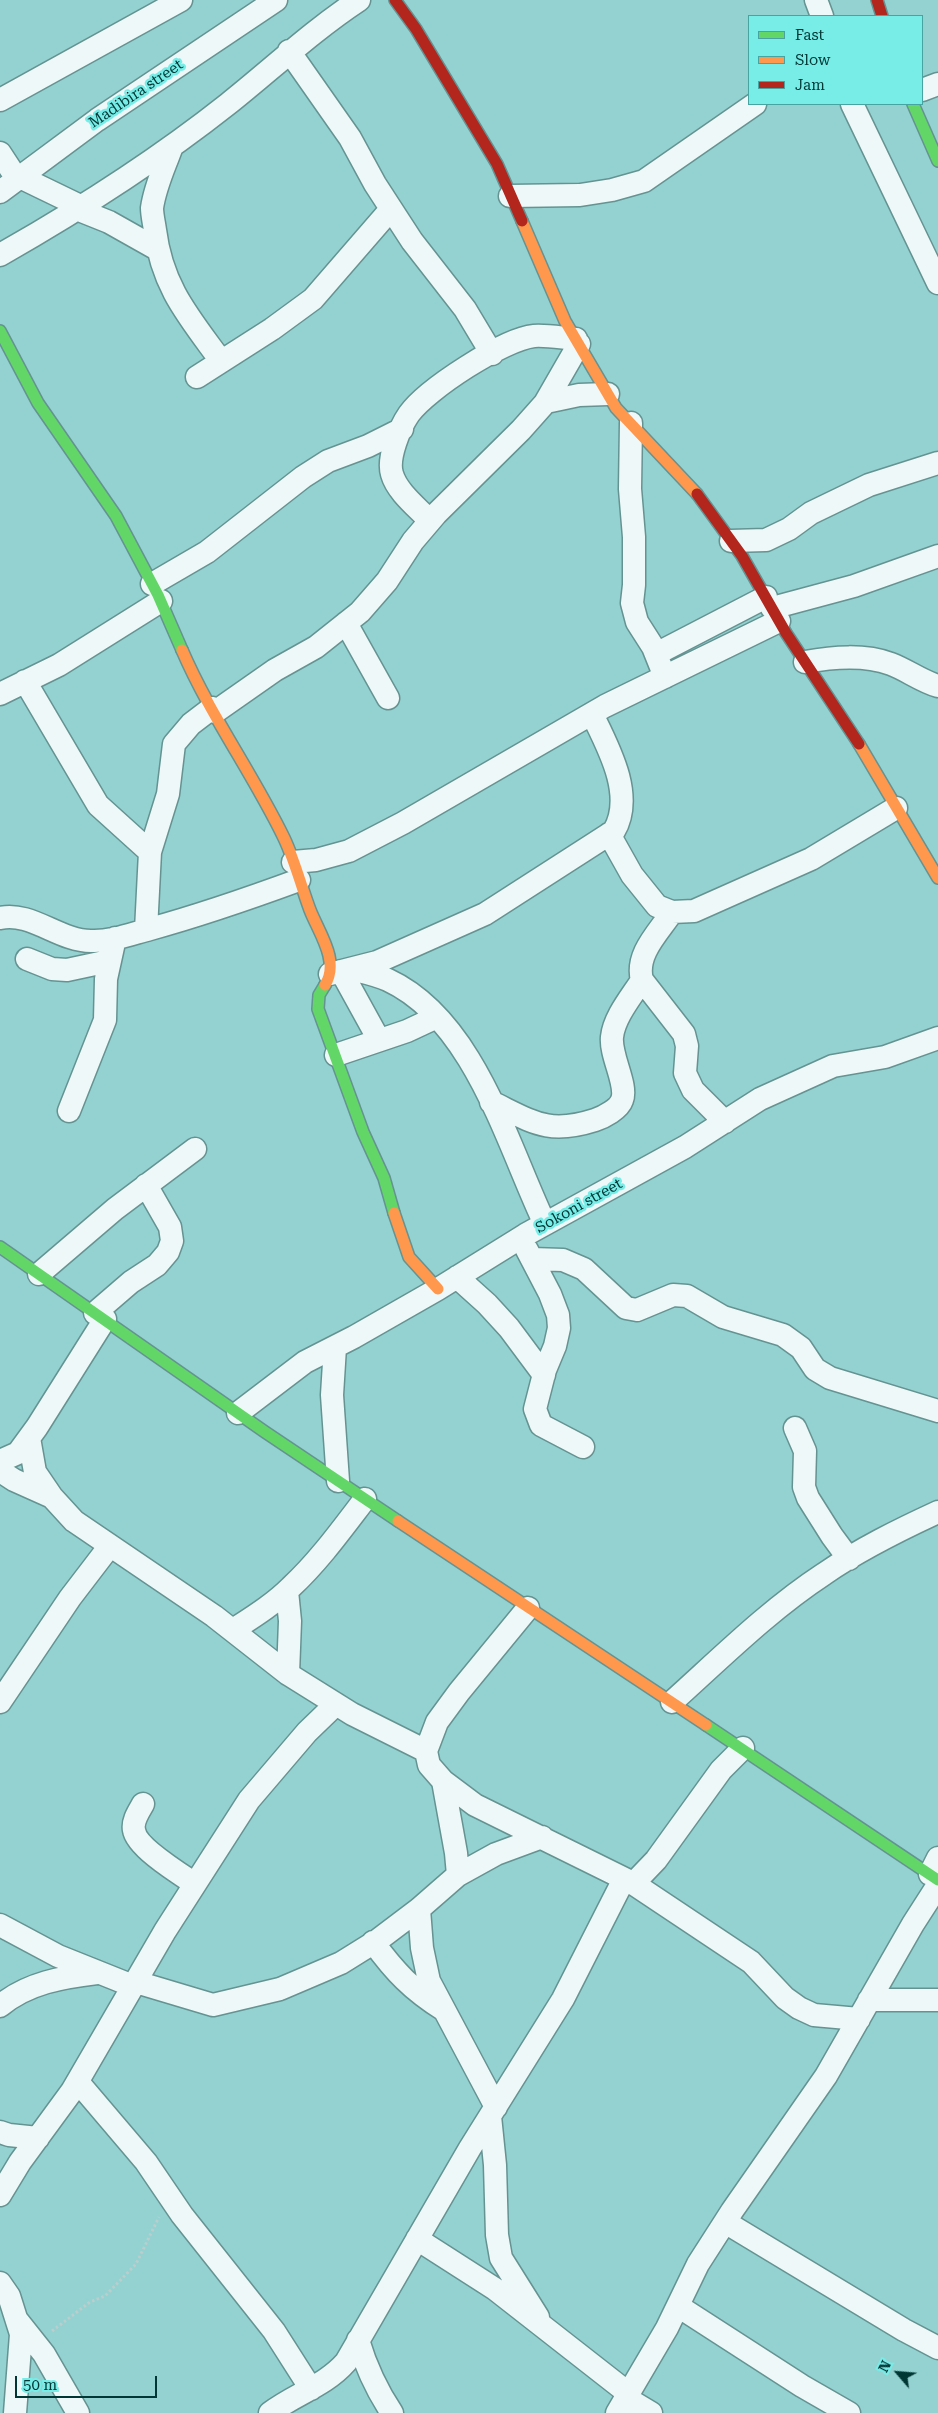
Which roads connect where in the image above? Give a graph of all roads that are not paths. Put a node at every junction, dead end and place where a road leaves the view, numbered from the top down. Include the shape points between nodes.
1 (181, 0) edge
2 (276, 0) edge
3 (359, 0) edge
4 (395, 0) edge
5 (816, 0) edge
6 (877, 0) edge
7 (822, 15) edge
8 (882, 15) edge
9 (289, 51) junction
10 (938, 84) edge
11 (923, 90) edge
12 (0, 100) edge
13 (755, 105) edge
14 (852, 105) edge
15 (913, 105) edge
16 (172, 146) junction
17 (0, 153) edge
18 (938, 161) edge
19 (12, 183) edge
20 (510, 196) junction
21 (81, 209) junction
22 (391, 209) junction
23 (157, 249) junction
24 (0, 255) edge
25 (938, 283) edge
26 (0, 331) edge
27 (577, 341) junction
28 (492, 354) junction
29 (222, 361) junction
30 (197, 377) dead end
31 (608, 394) junction
32 (546, 402) junction
33 (631, 423) junction
34 (402, 429) junction
35 (938, 463) edge
36 (430, 521) junction
37 (731, 541) junction
38 (938, 556) edge
39 (156, 592) junction
40 (772, 609) junction
41 (346, 623) junction
42 (656, 654) junction
43 (805, 662) junction
44 (665, 678) junction
45 (25, 682) junction
46 (938, 686) edge
47 (0, 694) edge
48 (388, 698) dead end
49 (214, 710) junction
50 (592, 714) junction
51 (896, 808) junction
52 (609, 834) junction
53 (150, 852) junction
54 (296, 871) junction
55 (938, 878) edge
56 (672, 912) junction
57 (0, 918) edge
58 (146, 930) junction
59 (116, 938) junction
60 (28, 959) dead end
61 (109, 961) junction
62 (341, 971) junction
63 (642, 980) junction
64 (437, 1017) junction
65 (938, 1038) edge
66 (379, 1040) junction
67 (336, 1055) junction
68 (491, 1102) junction
69 (69, 1111) dead end
70 (725, 1122) junction
71 (195, 1150) dead end
72 (146, 1185) junction
73 (545, 1224) junction
74 (520, 1238) junction
75 (0, 1247) edge
76 (532, 1260) junction
77 (39, 1274) junction
78 (457, 1277) junction
79 (438, 1289) junction
80 (100, 1316) junction
81 (335, 1347) junction
82 (544, 1375) junction
83 (937, 1412) edge
84 (238, 1413) junction
85 (795, 1428) dead end
86 (29, 1438) junction
87 (583, 1447) dead end
88 (0, 1461) edge
89 (0, 1471) edge
90 (338, 1481) junction
91 (52, 1496) junction
92 (364, 1498) junction
93 (938, 1512) edge
94 (109, 1547) junction
95 (849, 1558) junction
96 (287, 1591) junction
97 (528, 1608) junction
98 (233, 1630) junction
99 (288, 1674) junction
100 (0, 1702) edge
101 (672, 1702) junction
102 (336, 1704) junction
103 (743, 1748) junction
104 (426, 1751) junction
105 (443, 1781) junction
106 (143, 1804) dead end
107 (542, 1837) junction
108 (936, 1874) edge
109 (458, 1875) junction
110 (629, 1882) junction
111 (195, 1884) junction
112 (419, 1908) junction
113 (0, 1925) edge
114 (373, 1942) junction
115 (100, 1972) junction
116 (134, 1984) junction
117 (938, 2000) edge
118 (0, 2006) edge
119 (864, 2009) junction
120 (445, 2010) junction
121 (78, 2082) junction
122 (493, 2112) junction
123 (0, 2132) edge
124 (38, 2138) junction
125 (7, 2175) edge
126 (0, 2195) edge
127 (725, 2222) junction
128 (417, 2239) junction
129 (0, 2283) edge
130 (678, 2306) junction
131 (16, 2319) junction
132 (544, 2327) junction
133 (358, 2340) junction
134 (938, 2348) edge
135 (311, 2389) junction
136 (624, 2401) edge
137 (15, 2413) edge
138 (78, 2413) edge
139 (270, 2413) edge
140 (392, 2413) edge
141 (651, 2413) edge
142 (849, 2413) edge

1 - 12 street
2 - 19 street, Madibira street via 97,120
3 - 9 street
4 - 20 main road via 416,29 497,164
5 - 7 street
6 - 8 main road
9 - 16 street via 228,104
9 - 22 street via 350,138
10 - 11 street
13 - 20 street via 644,181 580,196
14 - 25 street
15 - 18 main road
16 - 21 street
16 - 23 street via 152,209
17 - 19 street
19 - 21 street
20 - 27 main road
21 - 23 street
21 - 24 street
22 - 28 street via 465,309
22 - 29 street via 313,299
23 - 29 street via 170,286
26 - 39 main road via 38,403 116,516
27 - 28 street via 534,336
27 - 31 main road
27 - 32 street
28 - 34 street via 437,387 409,414
29 - 30 street
31 - 32 street via 578,395
31 - 33 main road
32 - 36 street
33 - 37 main road via 708,507
33 - 42 street via 632,603 636,622
34 - 36 street via 391,456 392,474 403,492
34 - 39 street via 328,461 303,477
35 - 37 street via 869,485 811,513 788,530 766,540
36 - 41 street via 375,596
37 - 40 main road
38 - 40 street via 854,586
39 - 45 street via 59,665
39 - 49 main road via 187,662
40 - 42 street
40 - 43 main road
40 - 44 street
41 - 48 street
41 - 49 street via 316,647
42 - 44 street
43 - 46 street via 834,656 864,659 890,664
43 - 51 main road via 853,734
44 - 50 street
45 - 47 street
45 - 53 street via 98,805
49 - 53 street via 190,724 174,744 168,794
49 - 54 main road via 285,839
50 - 52 street via 608,748 620,786 623,810 614,831
50 - 54 street via 403,823 349,851 316,860
51 - 55 main road
51 - 56 street via 811,859 694,911
52 - 56 street via 648,896 657,906
52 - 62 street via 485,914 377,962
53 - 58 street
54 - 58 street via 217,910
54 - 62 main road via 329,954
56 - 63 street via 643,955
57 - 59 street via 26,919 61,936 90,942
58 - 59 street
59 - 61 street
60 - 61 street via 52,969 67,970
61 - 69 street via 105,1020
62 - 64 street via 388,980 416,998
62 - 66 street
62 - 67 main road via 330,979 319,995 318,1009
63 - 68 street via 612,1036 613,1055 624,1090 622,1100 613,1111 601,1118 560,1128 542,1125
63 - 70 street via 684,1034 687,1046 684,1073 693,1090
64 - 66 street
64 - 68 street via 460,1044
65 - 70 street, Sokoni street via 886,1057 833,1066 760,1099
66 - 67 street
67 - 79 main road via 384,1178 409,1257
68 - 73 street
70 - 73 street, Sokoni street via 685,1148
71 - 72 street
72 - 77 street
72 - 80 street via 170,1227 172,1241 157,1265 131,1282
73 - 74 street, Sokoni street
74 - 76 street
74 - 78 street, Sokoni street
75 - 77 main road
76 - 82 street via 550,1294 560,1328
76 - 83 street via 563,1260 584,1269 626,1308 637,1310 673,1295 687,1296 723,1317 783,1335 801,1348 815,1369 830,1378 899,1397
77 - 80 main road
78 - 79 street, Sokoni street
78 - 82 street via 509,1328
79 - 81 street, Sokoni street
80 - 84 main road
80 - 86 street
81 - 84 street, Sokoni street via 305,1362
81 - 90 street via 332,1395
82 - 87 street via 535,1410 541,1425
84 - 90 main road
85 - 95 street via 805,1451 804,1486 808,1498
86 - 88 street via 18,1453
86 - 91 street via 35,1472
89 - 91 street
90 - 92 main road
91 - 94 street via 74,1522
92 - 96 street via 334,1540
92 - 97 main road
93 - 95 street
94 - 98 street via 136,1562
94 - 100 street via 70,1598
95 - 101 street via 823,1574 759,1625
96 - 98 street
96 - 99 street via 290,1621
97 - 101 main road
97 - 104 street via 459,1692 438,1722
98 - 99 street
99 - 102 street
101 - 103 main road
102 - 104 street
102 - 111 street via 307,1732 249,1800
103 - 108 main road
103 - 110 street via 720,1770 656,1860
104 - 105 street via 429,1766
105 - 107 street via 475,1805
105 - 109 street
106 - 111 street via 135,1818 134,1830 138,1841
107 - 109 street via 496,1854
107 - 110 street
108 - 119 street
109 - 112 street
110 - 119 street via 751,1962 799,2008 814,2015
110 - 122 street via 563,1999
111 - 116 street
112 - 114 street
112 - 120 street via 422,1948 430,1982
113 - 115 street via 58,1956
114 - 116 street via 341,1963 280,1989 213,2005
114 - 120 street via 401,1978 420,1995
115 - 116 street
115 - 118 street via 42,1983
116 - 121 street
117 - 119 street
119 - 127 street via 826,2076
120 - 122 street
121 - 124 street
121 - 135 street via 146,2162 274,2331
122 - 128 street
122 - 132 street via 497,2235 501,2258
123 - 124 street
124 - 125 street
125 - 126 street
127 - 130 street via 698,2264
127 - 134 street
128 - 132 street via 495,2289
128 - 133 street
129 - 131 street via 9,2296
130 - 136 street
130 - 142 street
131 - 137 street via 21,2334
131 - 138 street via 38,2347
132 - 136 street
133 - 135 street via 334,2376
133 - 140 street via 377,2390
135 - 139 street
136 - 141 street

